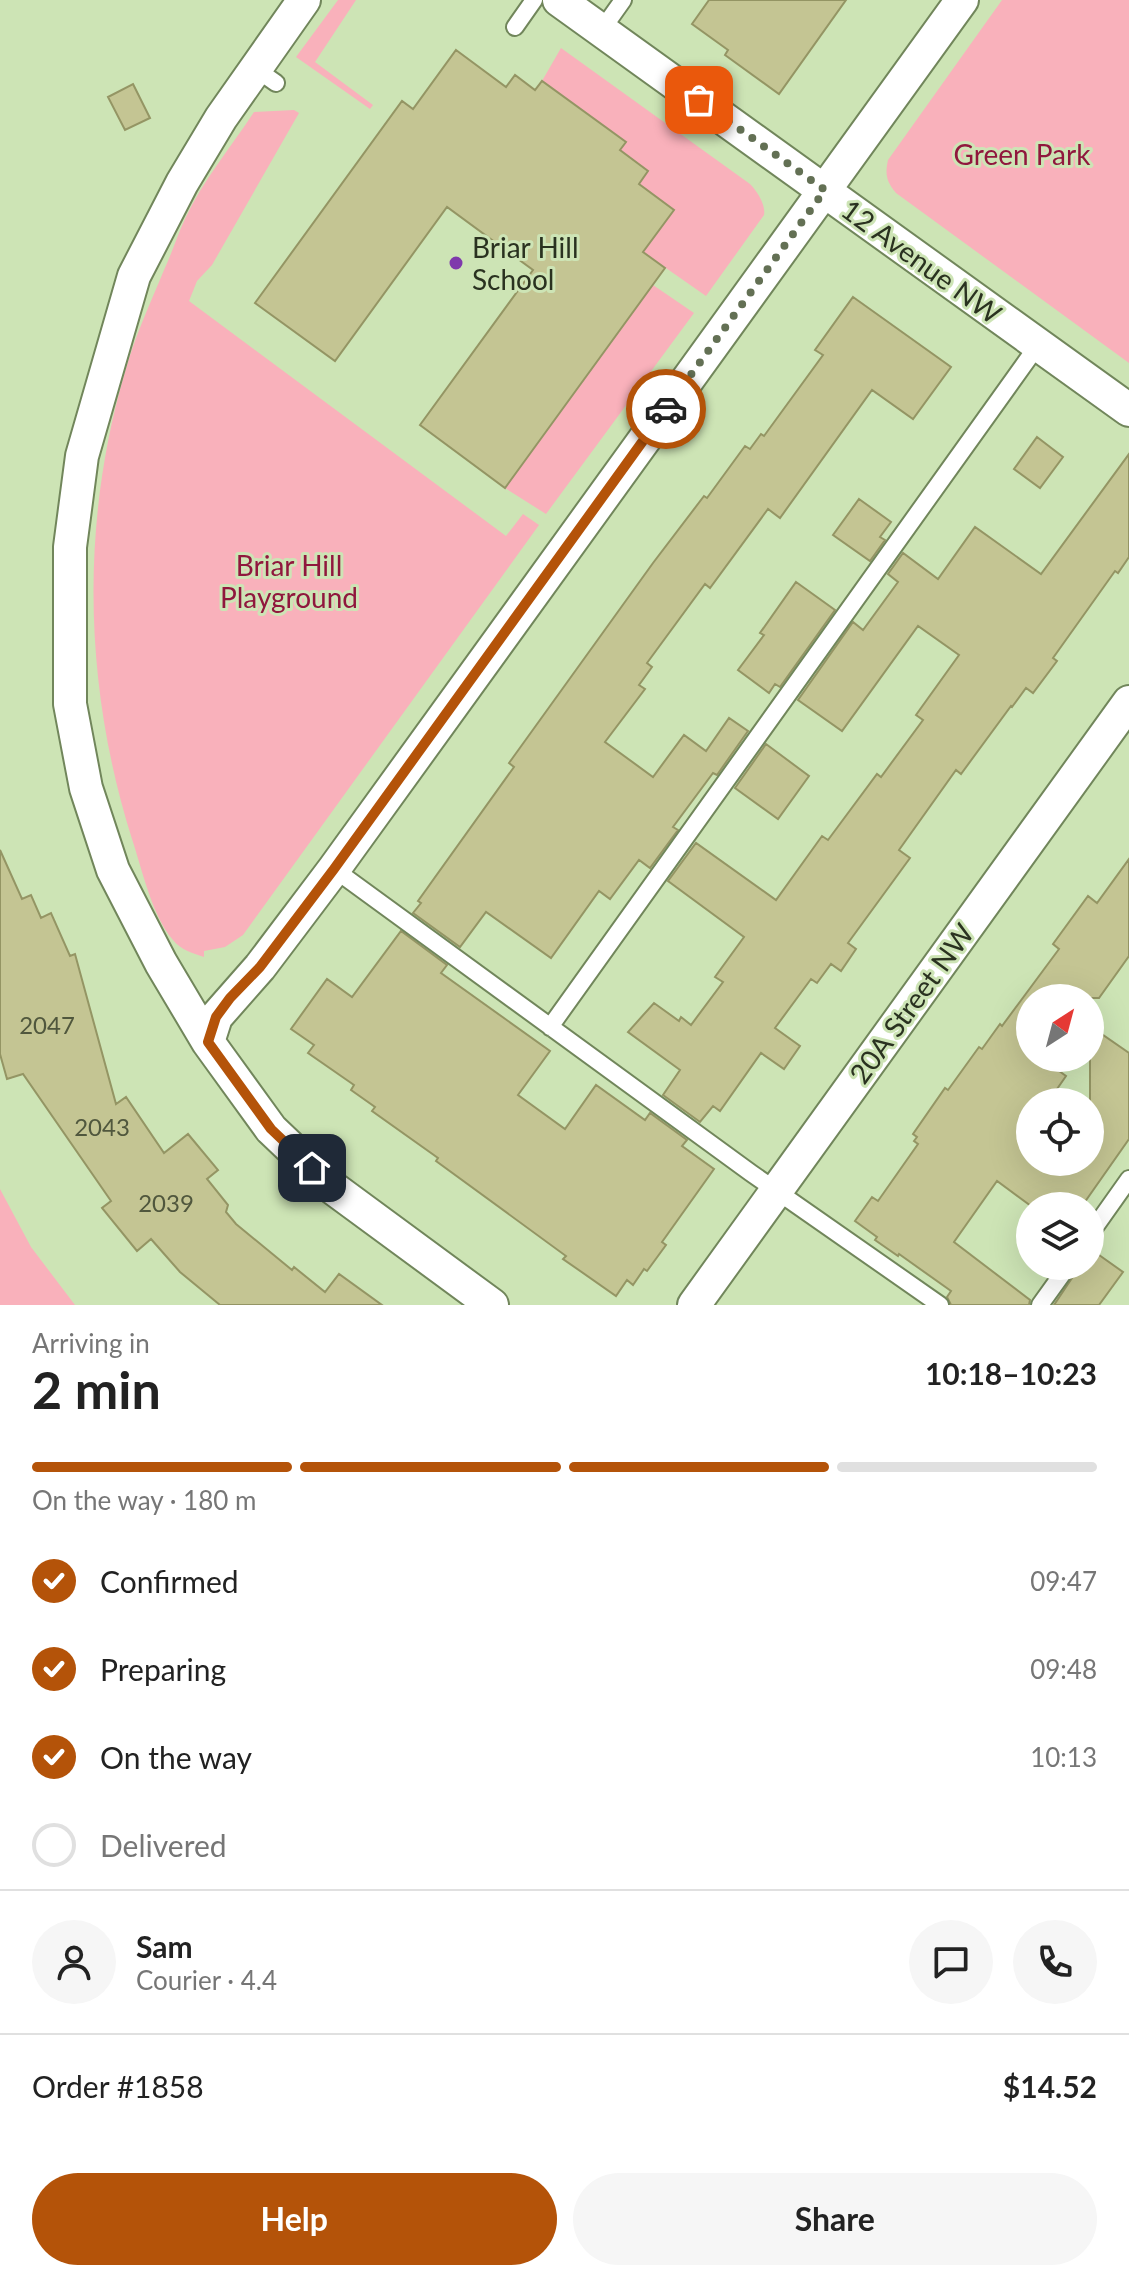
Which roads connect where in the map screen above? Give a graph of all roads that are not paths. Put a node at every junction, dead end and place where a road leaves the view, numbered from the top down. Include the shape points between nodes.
1 (304, 0) edge
2 (534, 0) edge
3 (559, 0) edge
4 (623, 0) edge
5 (962, 0) edge
6 (515, 27) dead end
7 (601, 31) junction
8 (825, 190) junction
9 (1038, 345) junction
10 (1129, 410) edge
11 (1129, 702) edge
12 (334, 869) junction
13 (550, 1027) junction
14 (208, 1042) junction
15 (1129, 1179) edge
16 (776, 1189) junction
17 (1104, 1214) edge
18 (1058, 1280) edge
19 (492, 1305) edge
20 (694, 1305) edge
21 (940, 1305) edge
22 (1040, 1305) edge

1 - 14 street via 266,76 221,118 134,276 82,456 70,547 70,704 86,788 113,870
2 - 6 lane
3 - 7 street, 12 Avenue NW
4 - 7 lane
5 - 8 street
7 - 8 street, 12 Avenue NW
8 - 9 street, 12 Avenue NW
8 - 12 street
9 - 10 street, 12 Avenue NW
9 - 13 lane
11 - 16 street, 20A Street NW
12 - 13 lane
12 - 14 street via 216,1017
13 - 16 lane
14 - 19 street via 271,1129 333,1188
15 - 17 lane
16 - 20 street, 20A Street NW
16 - 21 lane
18 - 22 lane

